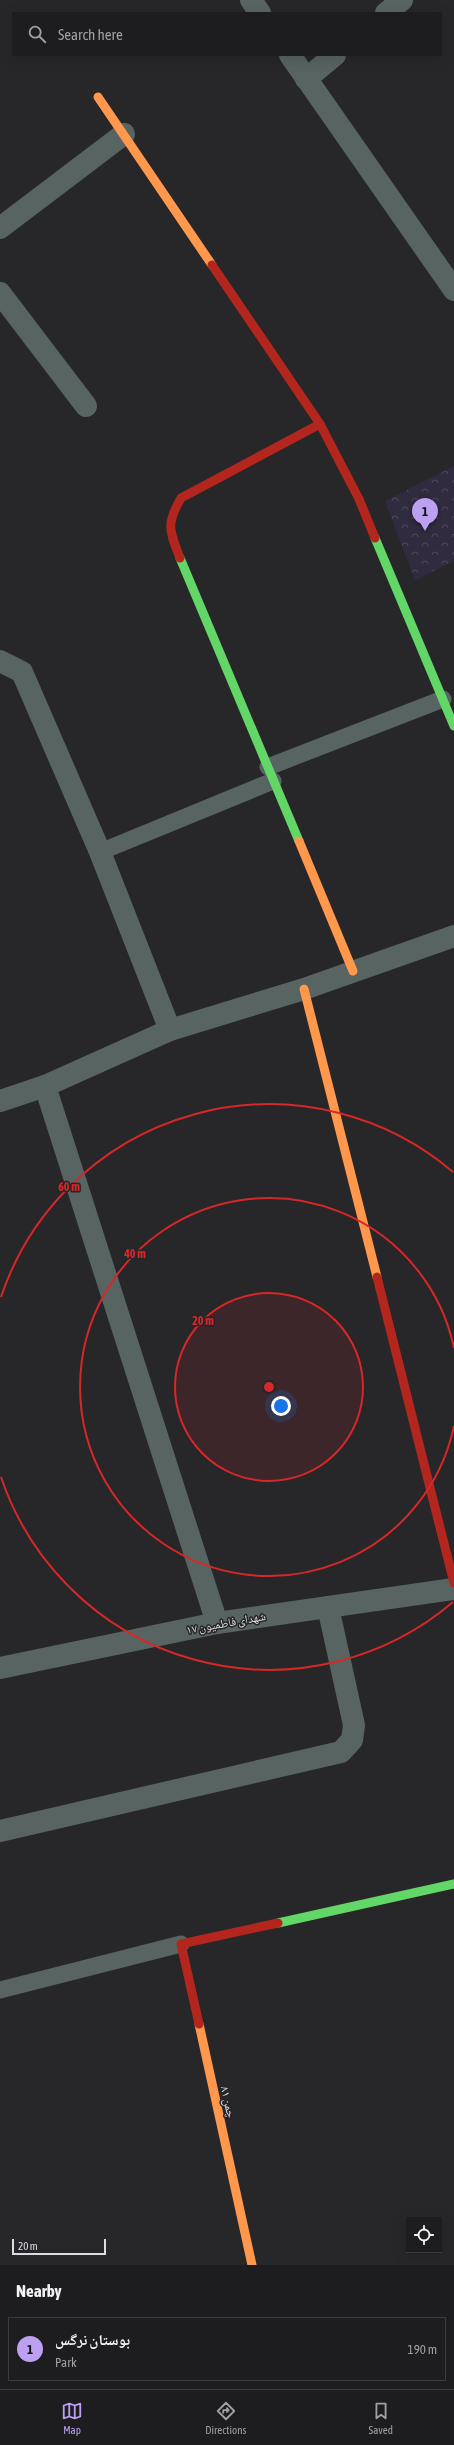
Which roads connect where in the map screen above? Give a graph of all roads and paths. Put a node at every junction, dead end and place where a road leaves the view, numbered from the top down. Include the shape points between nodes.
1 (251, 0) edge
2 (402, 0) edge
3 (259, 12) edge
4 (387, 12) edge
5 (291, 56) edge
6 (334, 56) edge
7 (306, 78) junction
8 (98, 97) dead end
9 (124, 134) junction
10 (0, 228) edge
11 (454, 290) edge
12 (2, 298) edge
13 (86, 406) dead end
14 (320, 424) junction
15 (0, 661) edge
16 (443, 699) junction
17 (454, 726) edge
18 (270, 774) junction
19 (100, 852) junction
20 (454, 936) edge
21 (353, 971) junction
22 (304, 990) junction
23 (170, 1030) junction
24 (45, 1086) junction
25 (0, 1101) edge
26 (454, 1583) edge
27 (454, 1589) edge
28 (328, 1607) junction
29 (217, 1623) junction
30 (0, 1668) edge
31 (0, 1831) edge
32 (454, 1884) edge
33 (180, 1944) junction
34 (0, 1990) edge
35 (252, 2265) edge

1 - 3 street
2 - 4 street
5 - 7 street
6 - 7 street
7 - 11 street
8 - 9 street
9 - 10 street
9 - 14 street
12 - 13 street
14 - 16 street via 359,499
14 - 18 street via 180,498 170,517 172,538
15 - 19 street via 22,672
16 - 17 street
16 - 18 lane
18 - 19 lane
18 - 21 street
19 - 23 street
20 - 21 street
21 - 22 street
22 - 23 street
22 - 26 street
23 - 24 street
24 - 25 street
24 - 29 street
27 - 28 street, شهدای فاطمیون ۱۷
28 - 29 street, شهدای فاطمیون ۱۷
28 - 31 street via 354,1725 352,1740 341,1752
29 - 30 street, شهدای فاطمیون ۱۷
32 - 33 street
33 - 34 lane
33 - 35 street, چمن ۸۱

